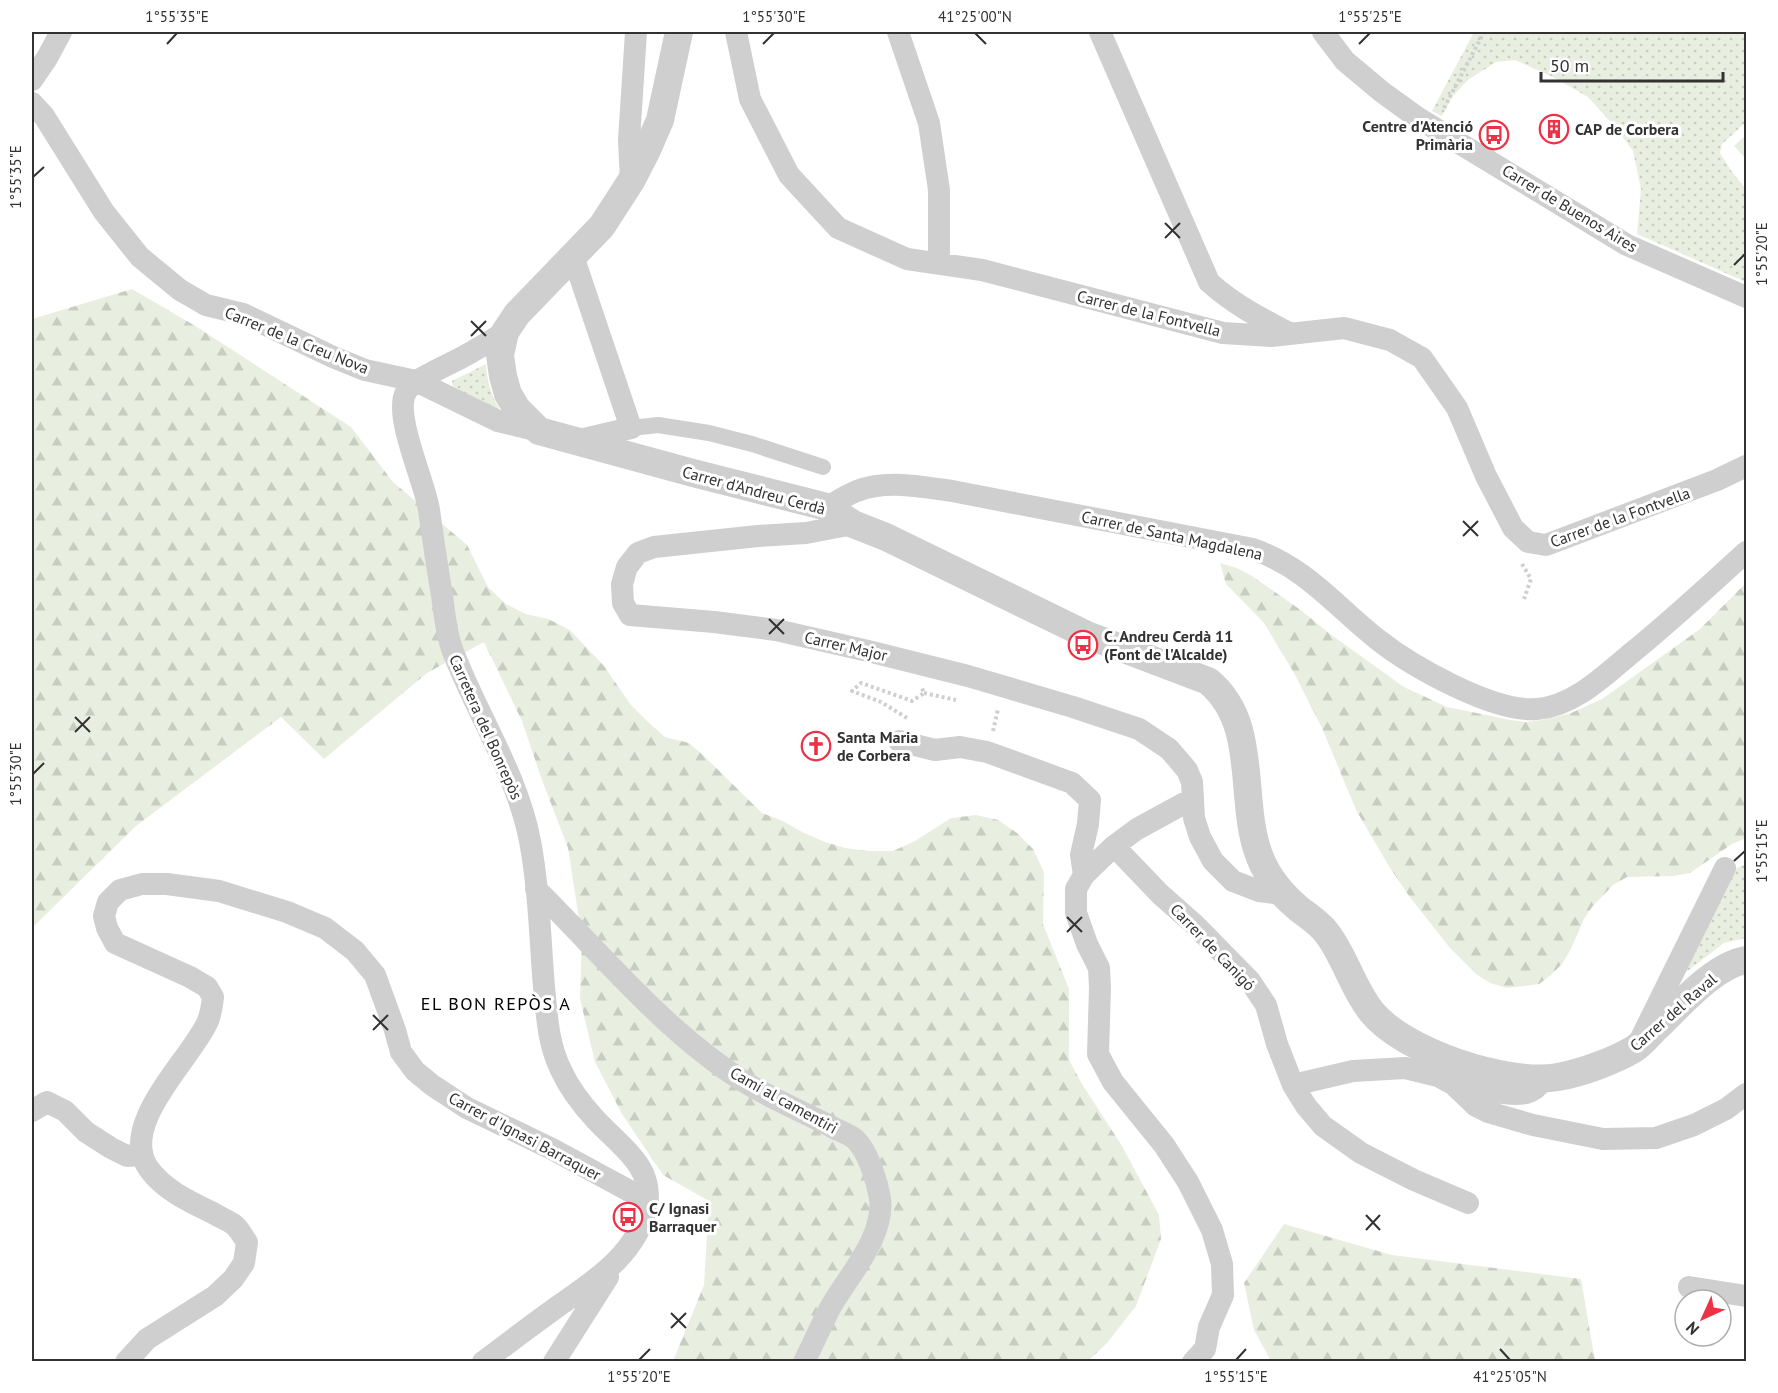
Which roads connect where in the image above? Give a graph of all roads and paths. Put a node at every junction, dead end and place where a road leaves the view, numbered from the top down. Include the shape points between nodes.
1 (61, 32) edge
2 (636, 32) edge
3 (680, 32) edge
4 (736, 32) edge
5 (898, 32) edge
6 (1100, 32) edge
7 (1323, 32) edge
8 (1484, 32) edge
9 (32, 80) edge
10 (32, 103) edge
11 (1434, 127) junction
12 (631, 182) junction
13 (573, 256) junction
14 (939, 263) junction
15 (1746, 297) edge
16 (505, 332) junction
17 (1290, 334) junction
18 (416, 381) junction
19 (631, 428) junction
20 (539, 431) junction
21 (573, 442) junction
22 (1746, 466) edge
23 (823, 467) dead end
24 (827, 507) junction
25 (853, 524) junction
26 (1528, 542) junction
27 (1746, 552) edge
28 (1524, 599) dead end
29 (915, 663) junction
30 (899, 741) dead end
31 (935, 750) junction
32 (1192, 799) junction
33 (1114, 846) junction
34 (1725, 868) dead end
35 (1084, 875) junction
36 (536, 889) junction
37 (1283, 894) junction
38 (1746, 960) edge
39 (1636, 1048) junction
40 (1544, 1078) junction
41 (1453, 1084) junction
42 (1293, 1085) junction
43 (1746, 1094) edge
44 (32, 1110) edge
45 (141, 1155) junction
46 (648, 1201) junction
47 (1468, 1203) dead end
48 (619, 1259) junction
49 (1689, 1287) dead end
50 (1746, 1296) edge
51 (126, 1362) edge
52 (483, 1362) edge
53 (554, 1362) edge
54 (804, 1362) edge
55 (1193, 1362) edge

1 - 9 street
2 - 12 street via 629,140
3 - 12 street, Carrer d'Andreu Cerdà via 660,120
4 - 14 street, Carrer de la Fontvella via 750,99 789,175 838,228 907,259
5 - 14 street via 929,123 939,190
6 - 17 street via 1209,282 1233,302
7 - 11 street, Carrer de Buenos Aires via 1345,61
8 - 11 path
10 - 18 street, Carrer de la Creu Nova via 104,212 140,257 180,290 206,305 243,314 365,370
11 - 15 street, Carrer de Buenos Aires via 1627,244
12 - 13 street, Carrer d'Andreu Cerdà via 602,226
13 - 16 street, Carrer d'Andreu Cerdà via 517,314
13 - 19 street
14 - 17 street, Carrer de la Fontvella via 982,270 1223,333
16 - 18 street
16 - 20 street, Carrer d'Andreu Cerdà via 500,355 508,394
17 - 26 street, Carrer de la Fontvella via 1344,327 1390,340 1422,358 1457,408 1513,528
18 - 20 street, Carrer de la Creu Nova via 498,421
18 - 36 street, Carretera del Bonrepòs via 406,391 404,417 428,499 451,646 520,800
19 - 21 street
19 - 23 street via 658,426 709,433
20 - 21 street, Carrer d'Andreu Cerdà
21 - 24 street, Carrer d'Andreu Cerdà
22 - 26 street, Carrer de la Fontvella via 1546,545
24 - 25 street, Carrer d'Andreu Cerdà
24 - 27 street, Carrer de Santa Magdalena via 865,488 897,484 1253,549 1285,563 1315,583 1361,627 1398,653 1474,694 1503,706 1524,709 1560,704 1583,691 1657,632
25 - 29 street, Carrer Major via 638,552 627,567 622,584 623,603 630,615 776,630
25 - 37 street, Carrer d'Andreu Cerdà via 1087,635 1208,681 1220,691 1228,702 1242,743 1258,854 1267,875
26 - 28 path via 1519,560 1531,579
29 - 31 path via 924,693 912,700 861,684 852,691 911,720
29 - 32 street, Carrer Major via 1139,729 1169,749 1187,770
30 - 31 street
31 - 35 street via 960,747 987,752 1072,783 1090,800 1081,855
32 - 33 street
32 - 37 street, Carrer Major via 1200,837 1213,861 1233,880 1259,891
33 - 35 street
33 - 42 street, Carrer de Canigó via 1251,981 1266,1005
34 - 39 street
35 - 55 street via 1076,888 1076,913 1099,968 1098,1054 1113,1082 1188,1182 1212,1230 1222,1264 1223,1295 1204,1349
36 - 46 street, Carretera del Bonrepòs via 547,1017 561,1072 597,1121 634,1156 646,1179
36 - 54 street, Camí al camentiri via 651,1008 690,1041 742,1081 855,1139 869,1160 880,1199 877,1227
37 - 40 street, Carrer del Raval via 1326,932 1363,1000 1388,1028 1411,1043 1464,1064 1505,1075
38 - 39 street, Carrer del Raval via 1706,980
39 - 40 street, Carrer del Raval via 1584,1070
40 - 41 street via 1526,1093 1509,1094
41 - 42 street via 1420,1071 1389,1068 1353,1071
41 - 43 street via 1488,1112 1603,1139 1656,1138 1694,1125
42 - 47 street, Carrer de Canigó via 1323,1126 1361,1153
44 - 45 street via 47,1102 65,1111 111,1148 127,1156
45 - 46 street, Carrer d'Ignasi Barraquer via 146,1117 207,1025 213,997 207,987 190,977 115,944 104,916 108,902 120,890 142,884 167,884 219,891 324,928 355,951 375,975 401,1052 415,1071 467,1108
45 - 51 street via 167,1187 235,1225 247,1242 244,1263 233,1279 215,1296 147,1339
46 - 48 street, Carretera del Bonrepòs via 643,1223
48 - 52 street, Carretera del Bonrepòs via 590,1285
48 - 53 street
49 - 50 street

